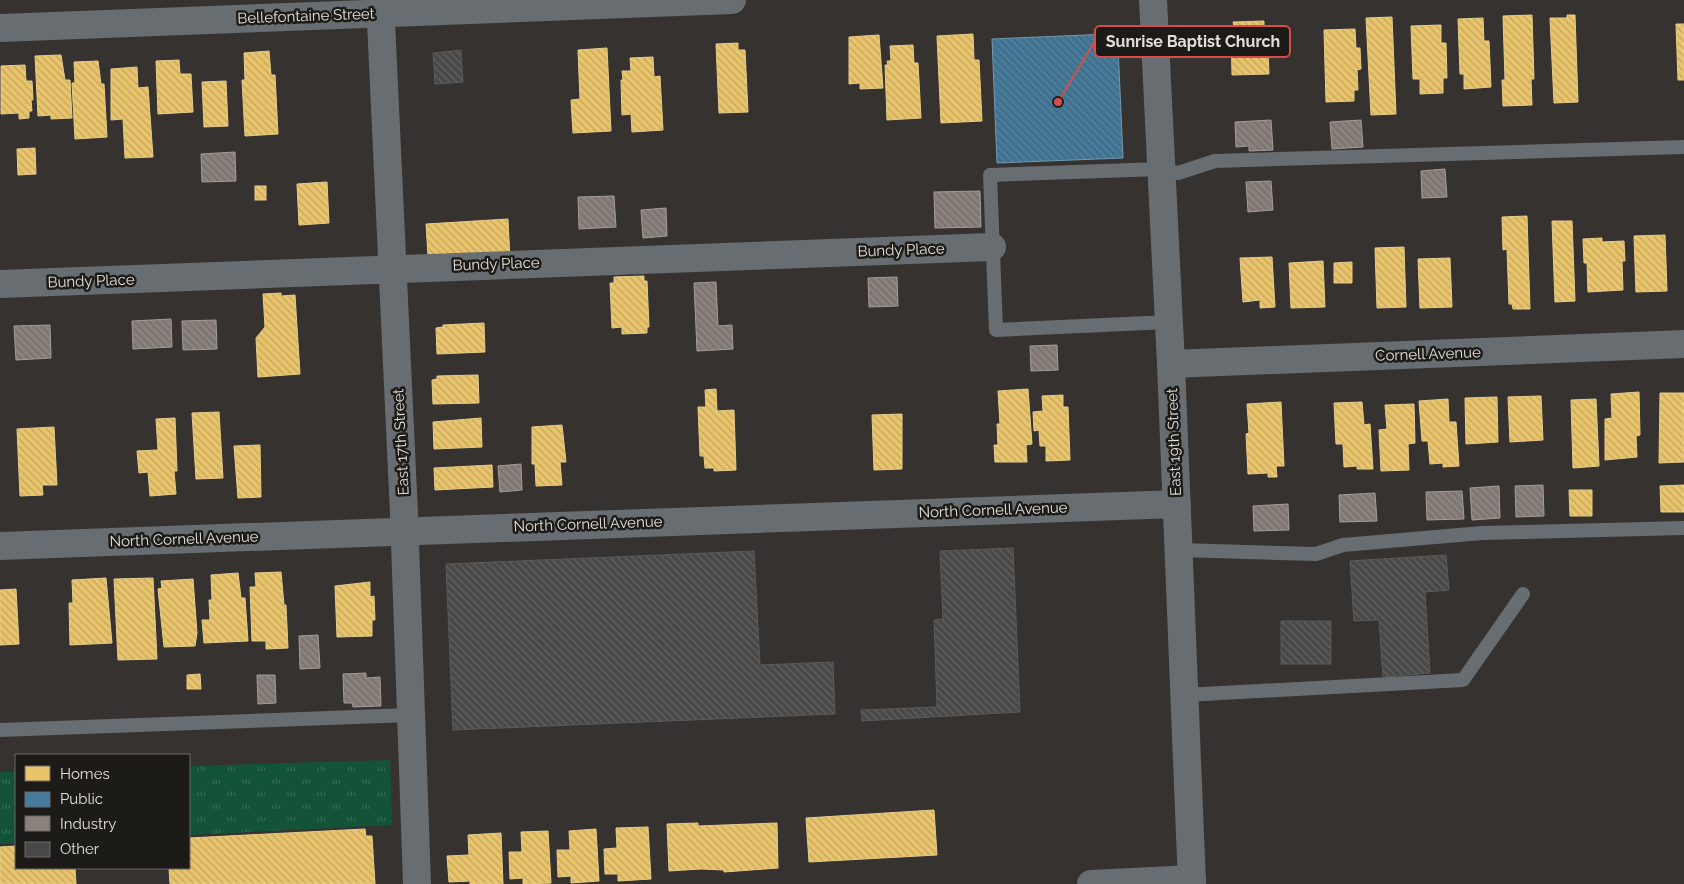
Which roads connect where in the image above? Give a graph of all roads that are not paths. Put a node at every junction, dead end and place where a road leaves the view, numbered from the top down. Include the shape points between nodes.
1 (732, 0) edge
2 (1153, 0) edge
3 (380, 7) edge
4 (0, 28) edge
5 (1684, 146) edge
6 (1161, 169) junction
7 (992, 246) junction
8 (393, 269) junction
9 (0, 284) edge
10 (1169, 322) junction
11 (1684, 344) edge
12 (1171, 364) junction
13 (1177, 504) junction
14 (1684, 528) edge
15 (405, 531) junction
16 (0, 546) edge
17 (1179, 550) junction
18 (1522, 594) dead end
19 (1185, 695) junction
20 (410, 716) junction
21 (0, 730) edge
22 (1192, 882) edge
23 (417, 884) edge
24 (1092, 884) edge

1 - 3 street, Bellefontaine Street
2 - 6 street, East 19th Street
3 - 4 street, Bellefontaine Street
3 - 8 street, East 17th Street
5 - 6 lane via 1215,161 1178,173
6 - 7 lane via 990,175
6 - 10 street, East 19th Street
7 - 8 street, Bundy Place
7 - 10 lane via 996,330
8 - 9 street, Bundy Place
8 - 15 street, East 17th Street
10 - 12 street, East 19th Street
11 - 12 street, Cornell Avenue
12 - 13 street, East 19th Street
13 - 15 street, North Cornell Avenue
13 - 17 street, East 19th Street
14 - 17 lane via 1482,533 1343,545 1316,554
15 - 16 street, North Cornell Avenue
15 - 20 street, East 17th Street
17 - 19 street, East 19th Street
18 - 19 lane via 1463,680
19 - 22 street, East 19th Street
20 - 21 lane
20 - 23 street, East 17th Street
22 - 24 street

